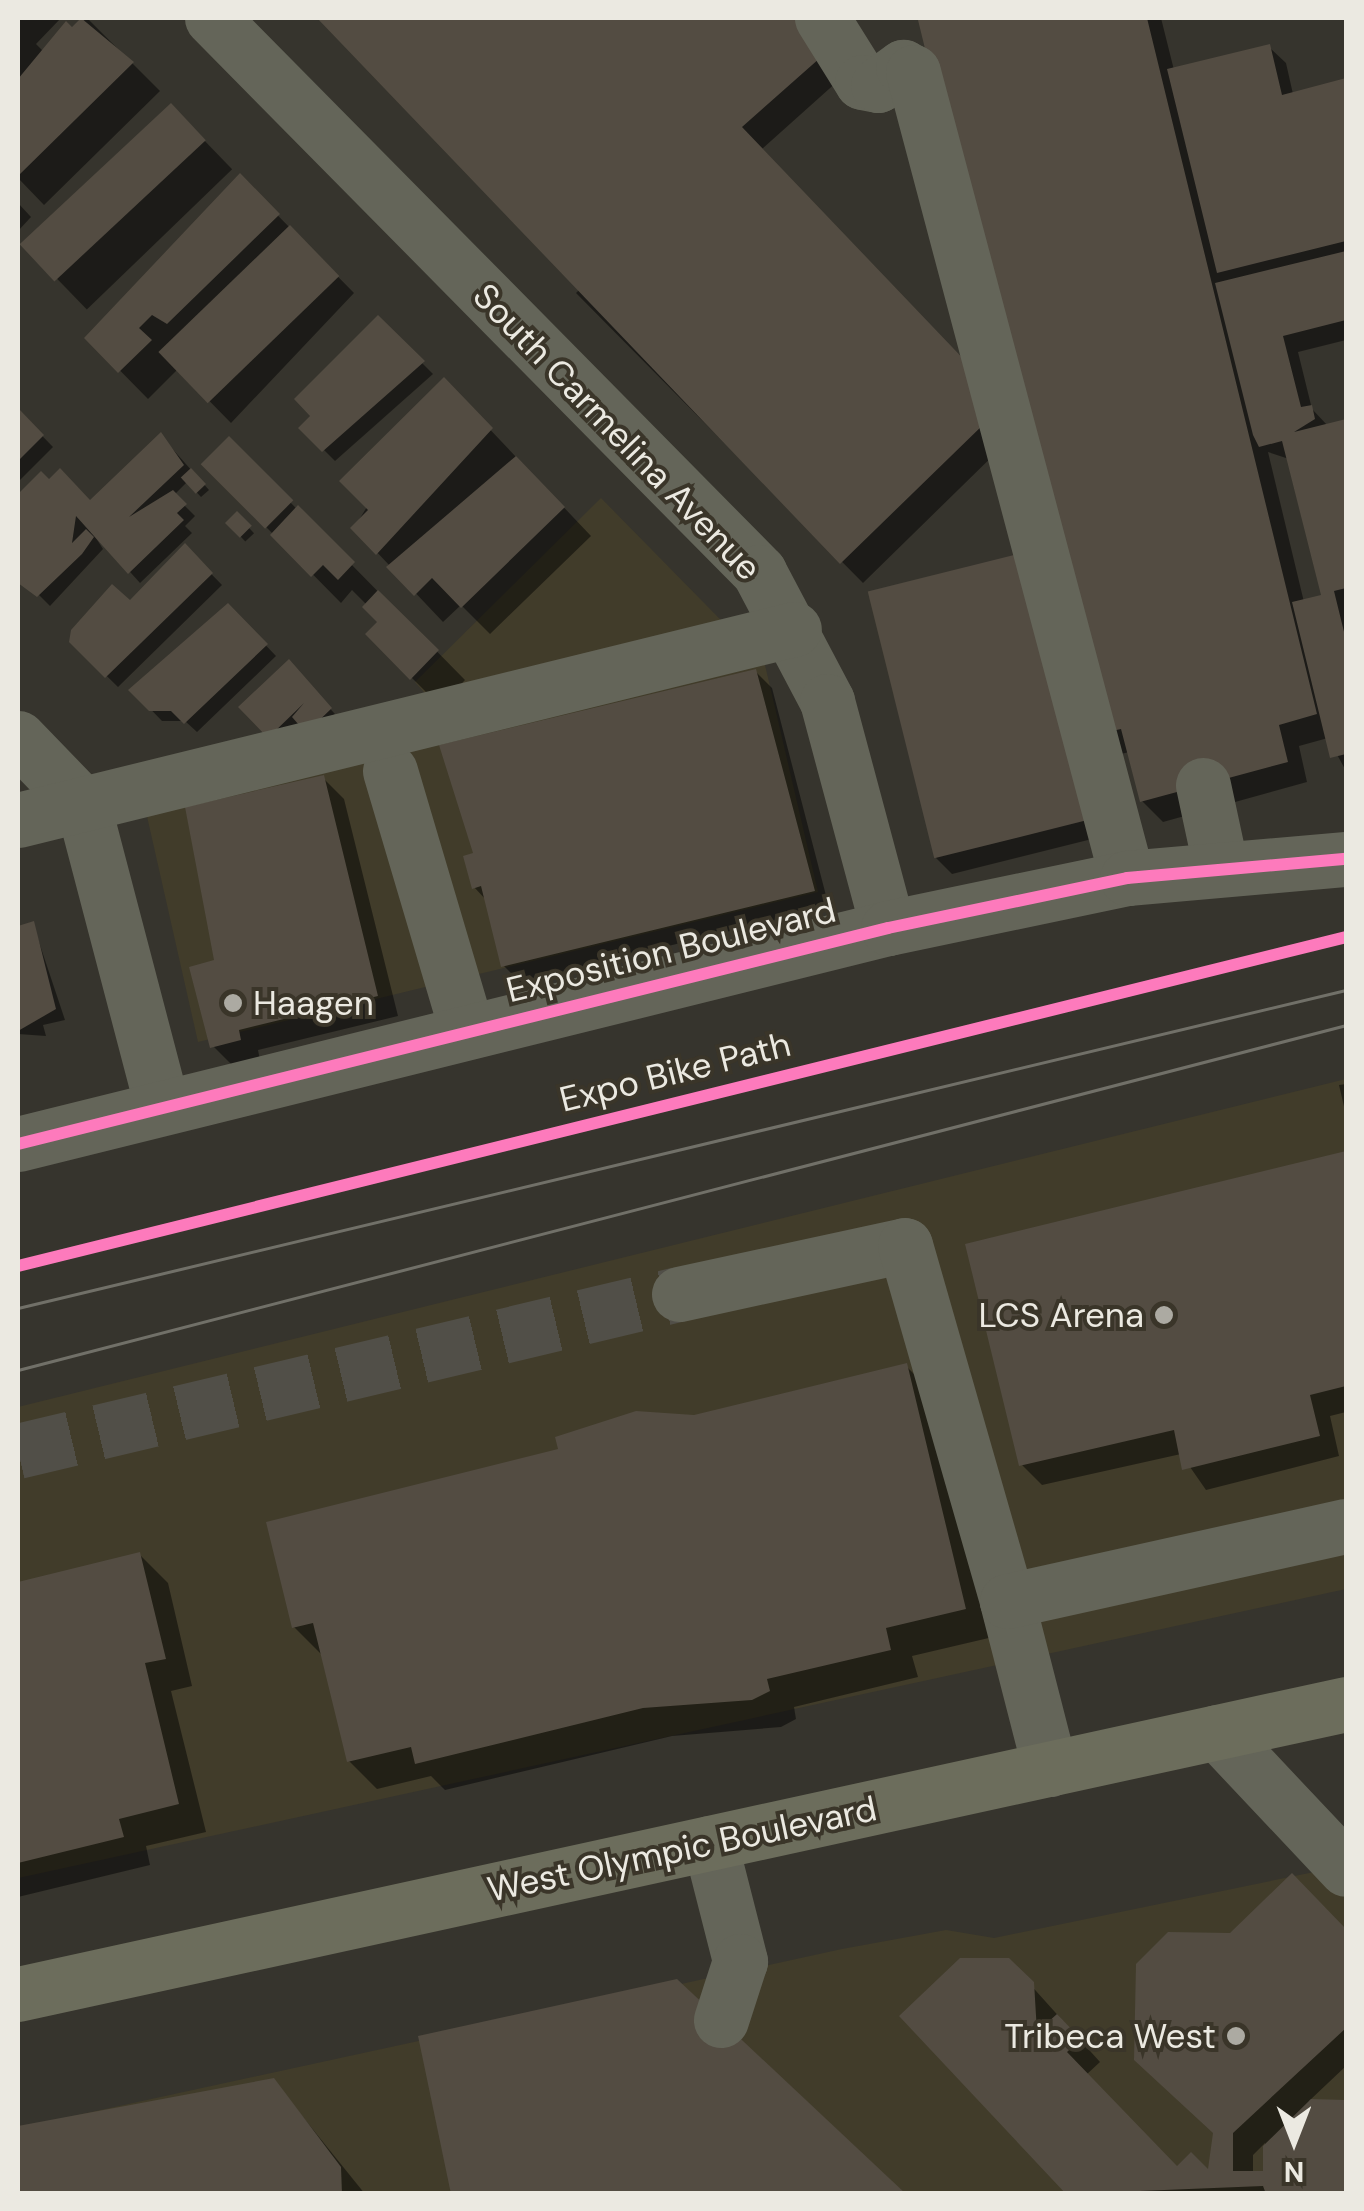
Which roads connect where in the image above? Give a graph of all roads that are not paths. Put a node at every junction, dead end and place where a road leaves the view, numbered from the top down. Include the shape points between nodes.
1 (212, 18) edge
2 (822, 18) edge
3 (794, 629) junction
4 (18, 738) edge
5 (390, 771) dead end
6 (1204, 786) dead end
7 (83, 804) junction
8 (18, 820) edge
9 (1346, 859) edge
10 (1220, 870) junction
11 (1127, 878) junction
12 (888, 928) junction
13 (467, 1032) junction
14 (162, 1107) junction
15 (18, 1144) edge
16 (679, 1294) tunnel mouth
17 (1346, 1526) edge
18 (1008, 1601) junction
19 (1346, 1704) edge
20 (1218, 1732) junction
21 (1050, 1769) junction
22 (710, 1843) junction
23 (1346, 1869) edge
24 (18, 1994) edge
25 (721, 2020) dead end

1 - 3 street, South Carmelina Avenue via 759,572
2 - 11 street via 862,82 878,85 903,67 913,72
3 - 7 street
3 - 12 street, South Carmelina Avenue via 827,700
4 - 7 street
5 - 13 street
6 - 10 street
7 - 8 street
7 - 14 street
9 - 10 street, Exposition Boulevard
10 - 11 street, Exposition Boulevard
11 - 12 street, Exposition Boulevard
12 - 13 street, Exposition Boulevard
13 - 14 street, Exposition Boulevard
14 - 15 street, Exposition Boulevard
16 - 18 street via 905,1245
17 - 18 street
18 - 21 street
19 - 20 main road, West Olympic Boulevard
20 - 21 main road, West Olympic Boulevard
20 - 23 street
21 - 22 main road, West Olympic Boulevard
22 - 24 main road, West Olympic Boulevard
22 - 25 street via 740,1961

